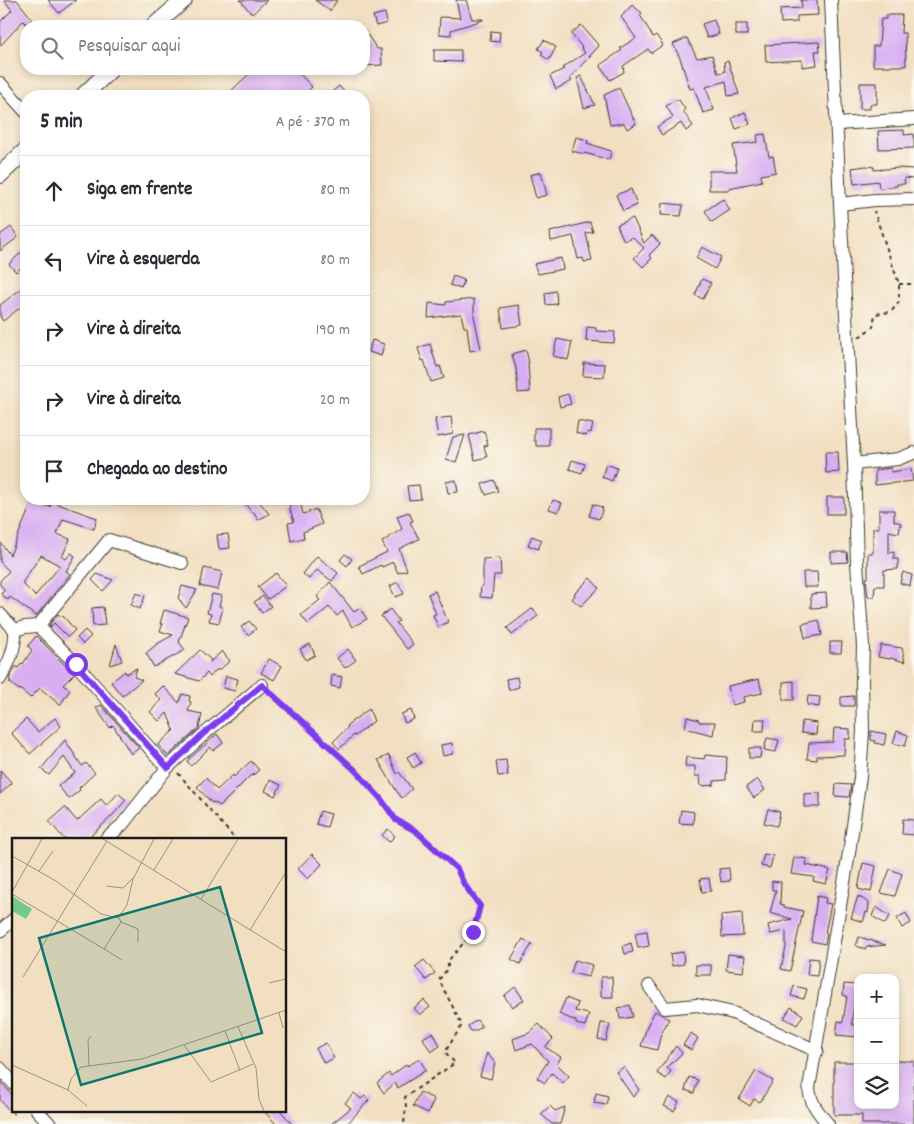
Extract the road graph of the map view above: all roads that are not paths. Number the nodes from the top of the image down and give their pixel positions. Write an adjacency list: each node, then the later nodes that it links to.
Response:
1 (184, 0): 3 (main road)
2 (831, 0): 9 (street)
3 (161, 20)
4 (105, 75): 6 (main road)
5 (0, 83): 7 (street)
6 (89, 90)
7 (20, 105)
8 (914, 119): 9 (street)
9 (837, 124): 13 (street)
10 (20, 156): 11 (main road)
11 (0, 175)
12 (914, 200): 13 (street)
13 (840, 204): 15 (street)
14 (914, 453): 15 (street)
15 (854, 464): 27 (street)
16 (182, 563): 18 (street)
17 (0, 614): 19 (street)
18 (38, 626): 19 (street); 22 (street)
19 (16, 630): 20 (street)
20 (0, 679)
21 (262, 685): 22 (street)
22 (168, 768): 23 (street)
23 (107, 838)
24 (12, 921): 25 (street)
25 (0, 932)
26 (649, 986): 27 (street)
27 (817, 1051): 32 (street)
28 (0, 1068): 29 (street)
29 (12, 1082)
30 (39, 1112): 31 (street)
31 (50, 1124)
32 (828, 1124)

